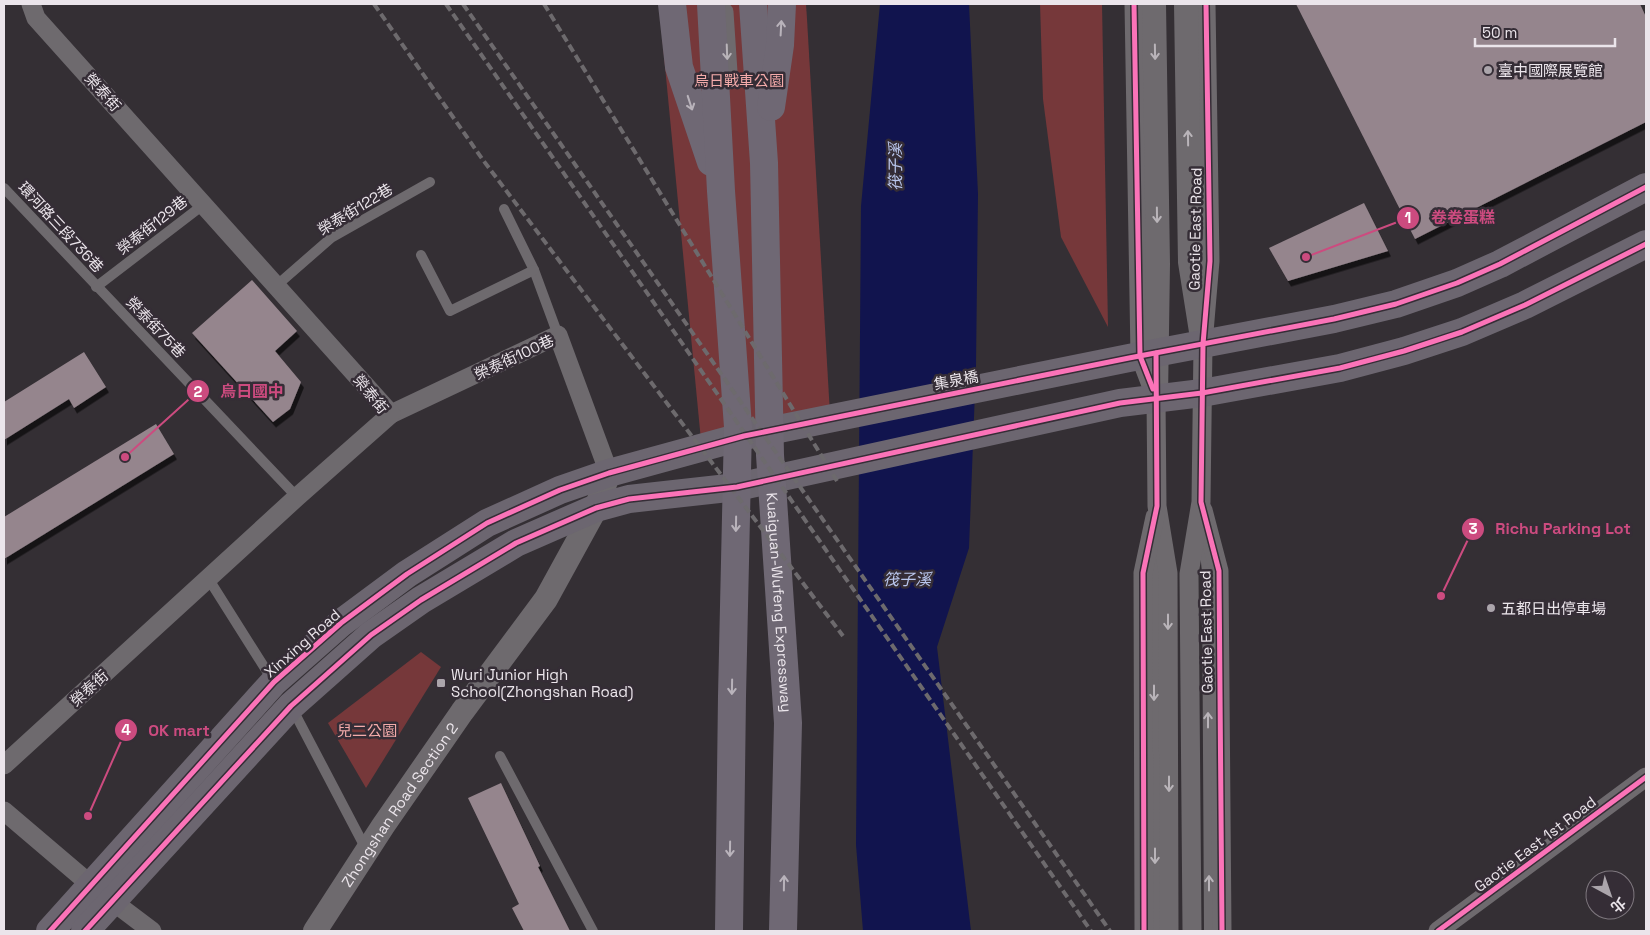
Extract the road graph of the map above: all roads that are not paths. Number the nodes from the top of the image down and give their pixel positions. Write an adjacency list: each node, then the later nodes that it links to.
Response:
1 (30, 4): 17 (street, 榮泰街)
2 (672, 4): 16 (highway, one-way to 16)
3 (711, 4): 16 (highway)
4 (724, 4): 30 (street, one-way to 30)
5 (741, 4): 30 (street)
6 (752, 4): 12 (highway, Kuaiguan-Wufeng Expressway)
7 (782, 4): 12 (highway, one-way to 7)
8 (1134, 4): 26 (street)
9 (1154, 4): 26 (street, one-way to 26)
10 (1186, 4): 25 (street, Gaotie East Road, one-way to 10)
11 (1206, 4): 25 (street, Gaotie East Road)
12 (764, 163): 51 (highway, Kuaiguan-Wufeng Expressway, one-way to 12)
13 (430, 182): 22 (lane, 榮泰街122巷)
14 (1646, 187): 25 (main road, 集泉橋)
15 (4, 188): 23 (lane, 環河路三段736巷)
16 (721, 191): 50 (highway, one-way to 50)
17 (203, 204): 22 (street, 榮泰街); 23 (lane, 榮泰街129巷)
18 (504, 209): 21 (lane)
19 (1646, 244): 27 (main road)
20 (421, 255): 21 (lane)
21 (534, 270): 24 (lane)
22 (276, 286): 29 (street, 榮泰街)
23 (96, 287): 32 (lane, 榮泰街75巷)
24 (558, 335): 29 (street, 榮泰街100巷); 31 (street, 榮泰街100巷)
25 (1203, 344): 26 (main road, 集泉橋); 27 (street, Gaotie East Road)
26 (1140, 356): 28 (street); 30 (main road, 集泉橋)
27 (1202, 392): 28 (main road); 33 (street, Gaotie East Road)
28 (1156, 398): 34 (street); 35 (main road, Xinxing Road)
29 (391, 414): 32 (street, 榮泰街)
30 (754, 434): 31 (main road, Xinxing Road)
31 (609, 473): 35 (street, Zhongshan Road Section 2); 37 (main road, Xinxing Road)
32 (297, 497): 36 (street, 榮泰街)
33 (1201, 502): 55 (street, Gaotie East Road); 56 (lane, one-way to 33); 57 (street, Gaotie East Road)
34 (1157, 506): 52 (street); 53 (lane, one-way to 53); 54 (street, one-way to 54)
35 (596, 508): 38 (main road, Xinxing Road); 43 (street, Zhongshan Road Section 2)
36 (208, 578): 37 (lane); 40 (street, 榮泰街)
37 (274, 682): 44 (main road, Xinxing Road)
38 (291, 706): 43 (lane); 44 (main road, Xinxing Road)
39 (500, 756): 49 (lane)
40 (4, 765)
41 (1646, 777): 58 (street, Gaotie East 1st Road)
42 (4, 811): 44 (street)
43 (367, 852): 48 (street, Zhongshan Road Section 2)
44 (102, 893): 45 (main road, Xinxing Road); 46 (main road, Xinxing Road); 47 (street)
45 (50, 931)
46 (85, 931)
47 (152, 931)
48 (315, 931)
49 (593, 931)
50 (729, 931)
51 (783, 931)
52 (1144, 931)
53 (1155, 931)
54 (1169, 931)
55 (1192, 931)
56 (1209, 931)
57 (1222, 931)
58 (1438, 931)

